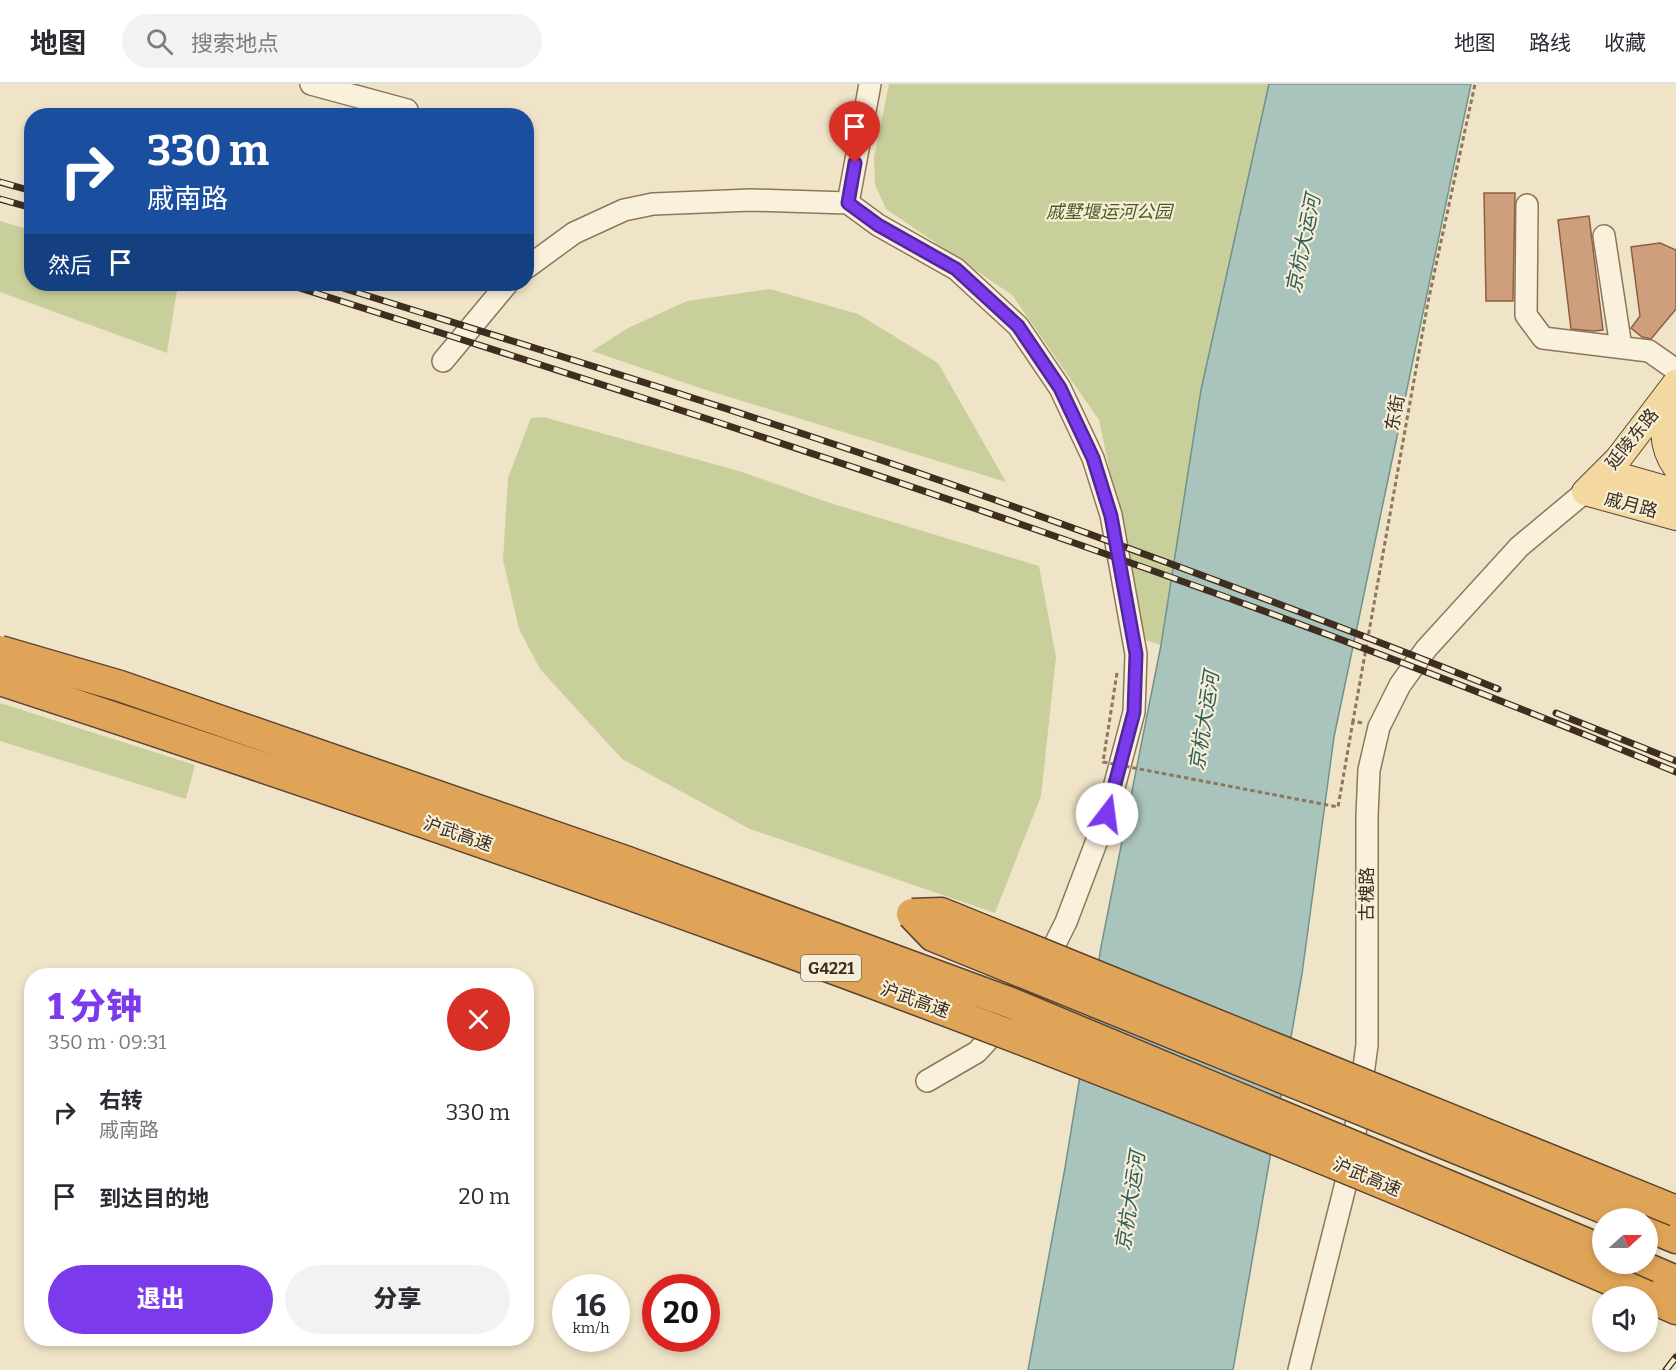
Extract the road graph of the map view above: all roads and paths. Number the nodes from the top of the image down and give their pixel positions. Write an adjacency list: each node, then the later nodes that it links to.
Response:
1 (311, 84): 4 (street)
2 (870, 84): 5 (street)
3 (1474, 84): 21 (path, 东街)
4 (399, 108)
5 (848, 203): 8 (street); 23 (street)
6 (1527, 205): 10 (street)
7 (1604, 236): 10 (street)
8 (534, 262)
9 (501, 291): 11 (street)
10 (1622, 348): 12 (street)
11 (443, 361)
12 (1674, 383): 13 (main road); 14 (main road, 延陵东路)
13 (1676, 467)
14 (1605, 472): 15 (main road, 延陵东路); 16 (main road, 戚月路)
15 (1585, 492): 17 (main road, 戚月路); 22 (street, 古槐路)
16 (1676, 492)
17 (1676, 517)
18 (0, 651): 28 (highway, 沪武高速 / G4221, bridge)
19 (1117, 674): 21 (path, 东街, bridge)
20 (0, 680): 31 (highway, 沪武高速 / G4221, bridge)
21 (1353, 721): 22 (path)
22 (1379, 727): 34 (street, 古槐路)
23 (927, 1082)
24 (1603, 1208): 25 (highway, bridge)
25 (1676, 1211)
26 (1658, 1231): 27 (highway)
27 (1676, 1238)
28 (1592, 1246)
29 (1658, 1273): 30 (highway)
30 (1676, 1281)
31 (1623, 1286)
32 (1658, 1301): 33 (highway, 沪武高速 / G4221)
33 (1676, 1309)
34 (1299, 1370)

